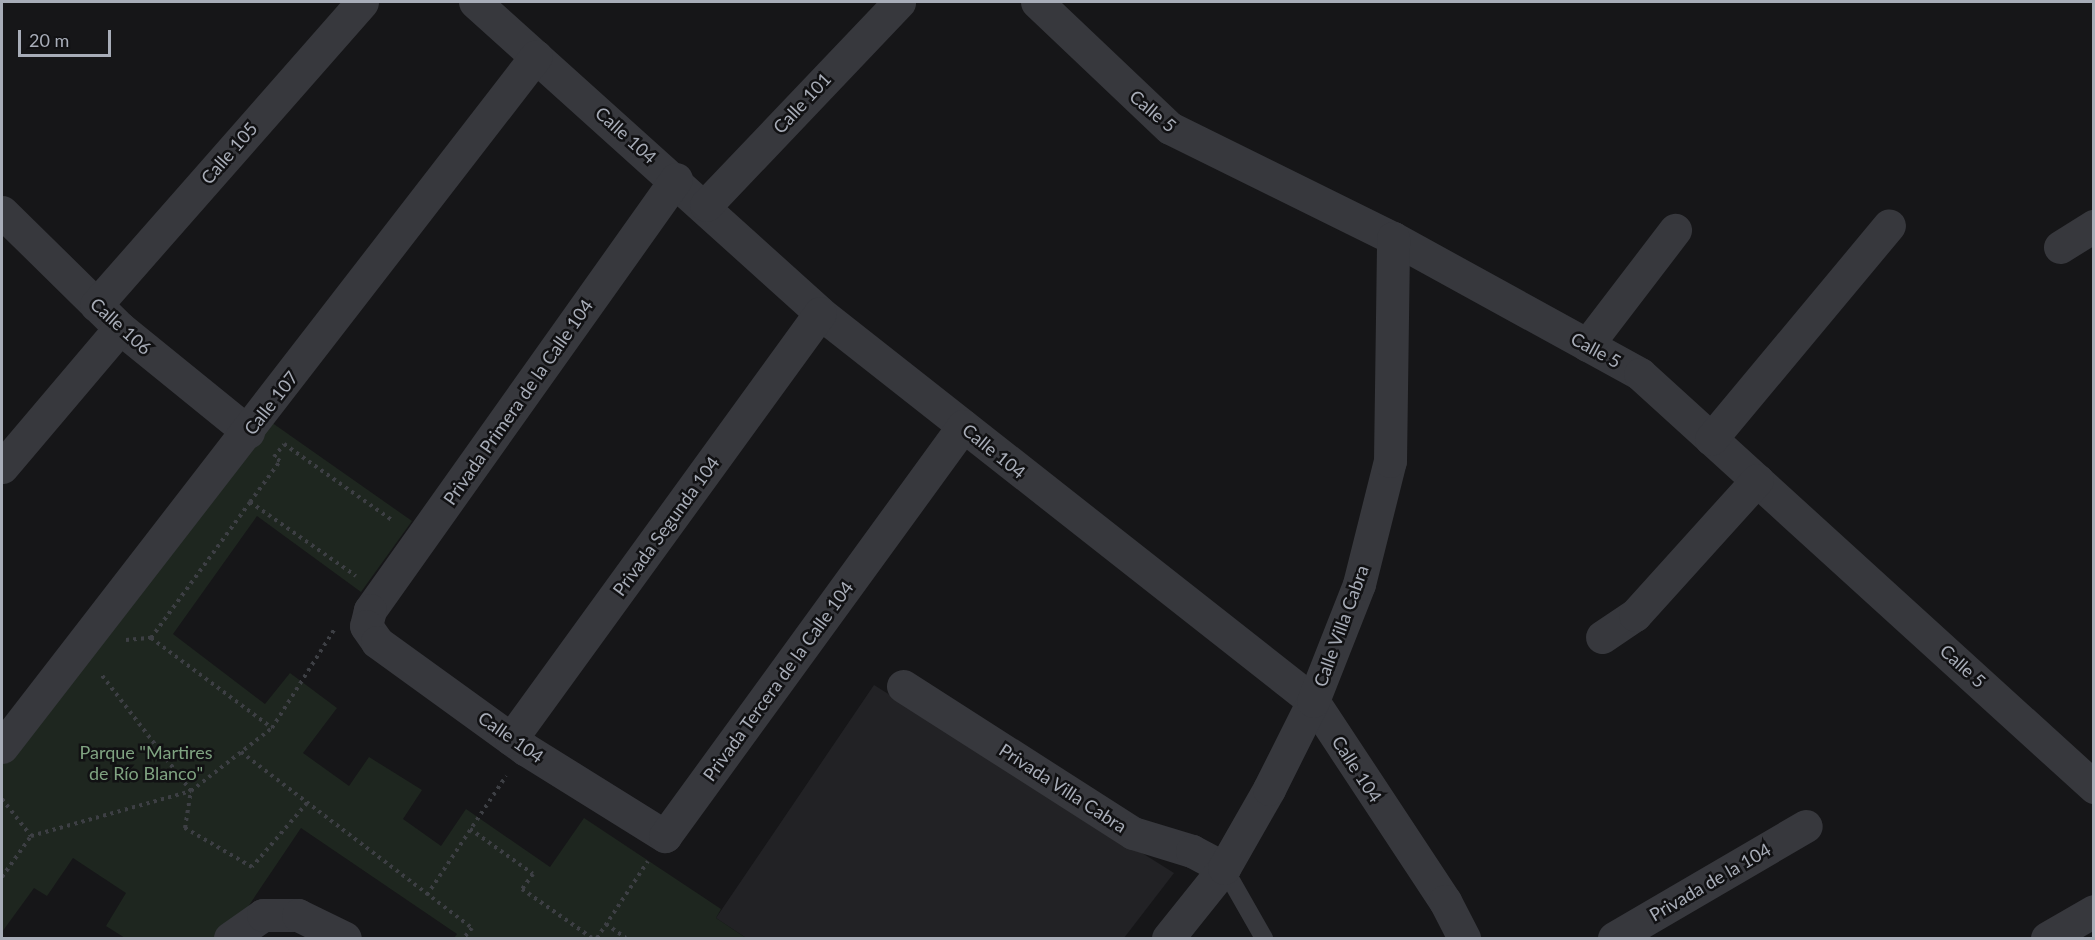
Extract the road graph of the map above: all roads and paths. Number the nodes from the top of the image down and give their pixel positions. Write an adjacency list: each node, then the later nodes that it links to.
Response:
1 (362, 2): 14 (street, Calle 105)
2 (475, 2): 5 (street, Calle 104)
3 (899, 2): 7 (street, Calle 101)
4 (1037, 2): 12 (street, Calle 5)
5 (537, 56): 6 (street, Calle 104); 19 (street, Calle 107)
6 (676, 179): 7 (street, Calle 104); 26 (street, Privada Primera de la Calle 104)
7 (706, 206): 15 (street, Calle 104)
8 (2, 212): 14 (street, Calle 106)
9 (1889, 225): 20 (street)
10 (2094, 226): 13 (street)
11 (1675, 230): 17 (street)
12 (1393, 238): 17 (street, Calle 5); 32 (street, Calle Villa Cabra)
13 (2060, 247)
14 (96, 305): 16 (street, Calle 106)
15 (820, 313): 18 (street, Calle 104); 34 (street, Privada Segunda 104)
16 (120, 328): 19 (street, Calle 106); 21 (street)
17 (1587, 345): 20 (street, Calle 5)
18 (963, 426): 32 (street, Calle 104); 44 (street, Privada Tercera de la Calle 104)
19 (248, 432): 35 (street, Calle 107)
20 (1712, 439): 22 (street, Calle 5)
21 (2, 467)
22 (1757, 480): 27 (street); 37 (street, Calle 5)
23 (250, 502): 24 (path); 25 (path); 28 (path)
24 (392, 534)
25 (368, 570)
26 (368, 618): 33 (path); 34 (street, Calle 104)
27 (1602, 637)
28 (151, 638): 29 (path); 33 (path)
29 (116, 640)
30 (95, 665): 38 (path)
31 (903, 686): 45 (street, Privada Villa Cabra)
32 (1313, 701): 45 (street, Calle Villa Cabra); 58 (street, Calle 104)
33 (272, 728): 36 (path)
34 (518, 744): 42 (path); 44 (street, Calle 104)
35 (2, 747)
36 (241, 752): 38 (path); 40 (path)
37 (2094, 788)
38 (191, 791): 40 (path); 43 (path)
39 (2, 799): 43 (path)
40 (307, 802): 47 (path)
41 (1806, 826): 59 (street, Privada de la 104)
42 (470, 829): 47 (path); 53 (path)
43 (31, 836): 46 (path)
44 (665, 836): 49 (path)
45 (1224, 868): 56 (street, Calle Villa Cabra); 57 (lane)
46 (2, 877)
47 (427, 895): 52 (path)
48 (2094, 911): 60 (street)
49 (606, 924): 54 (path); 55 (path)
50 (230, 939): 51 (street)
51 (345, 939)
52 (464, 939)
53 (592, 939)
54 (597, 939)
55 (626, 939)
56 (1167, 939)
57 (1264, 939)
58 (1464, 939)
59 (1614, 939)
60 (2047, 939)

